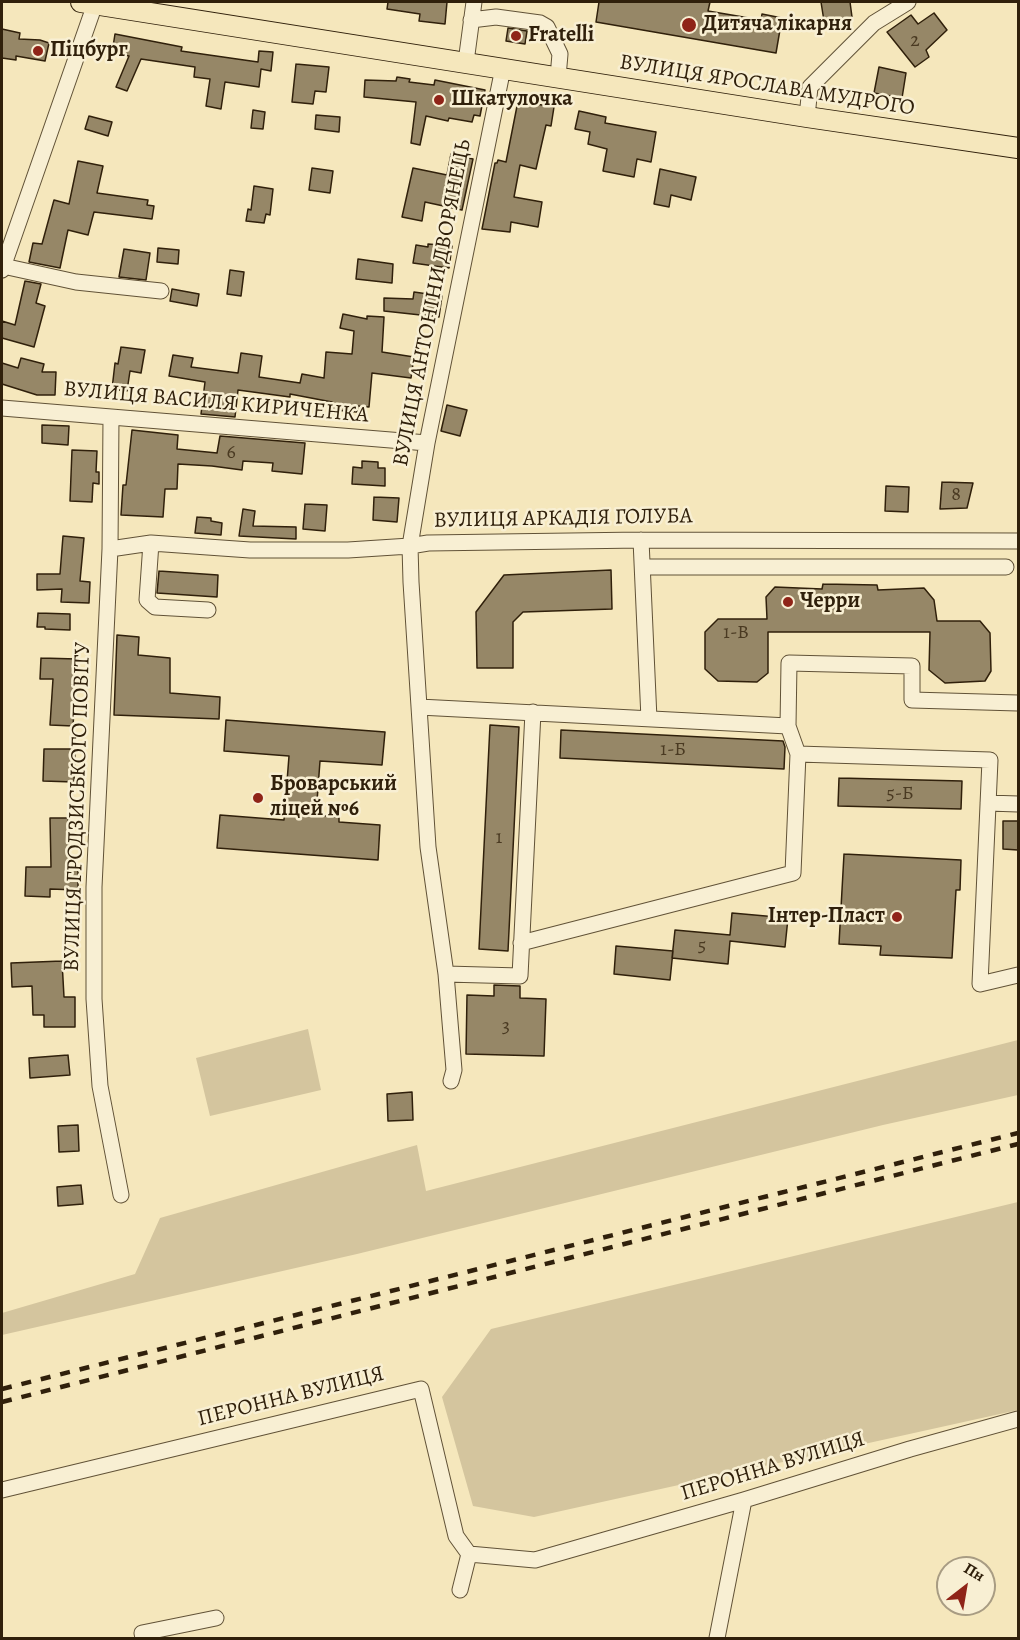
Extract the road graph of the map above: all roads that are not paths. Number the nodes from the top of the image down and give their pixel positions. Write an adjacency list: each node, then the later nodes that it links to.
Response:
1 (474, 2): 4 (street)
2 (908, 2): 8 (street)
3 (88, 3): 5 (main road, ВУЛИЦЯ ЯРОСЛАВА МУДРОГО); 10 (street)
4 (471, 20): 5 (street); 7 (street)
5 (466, 62): 6 (main road, ВУЛИЦЯ ЯРОСЛАВА МУДРОГО)
6 (503, 68): 7 (main road, ВУЛИЦЯ ЯРОСЛАВА МУДРОГО); 14 (street, ВУЛИЦЯ АНТОНІНИ ДВОРЯНЕЦЬ)
7 (558, 77): 8 (main road, ВУЛИЦЯ ЯРОСЛАВА МУДРОГО)
8 (807, 117): 9 (main road, ВУЛИЦЯ ЯРОСЛАВА МУДРОГО)
9 (1018, 148)
10 (2, 268): 11 (street)
11 (161, 291)
12 (2, 408): 13 (street, ВУЛИЦЯ ВАСИЛЯ КИРИЧЕНКА)
13 (111, 417): 14 (street, ВУЛИЦЯ ВАСИЛЯ КИРИЧЕНКА); 20 (street, ВУЛИЦЯ ГРОДЗИСЬКОГО ПОВІТУ)
14 (427, 443): 19 (street, ВУЛИЦЯ АНТОНІНИ ДВОРЯНЕЦЬ)
15 (641, 540): 16 (street, ВУЛИЦЯ АРКАДІЯ ГОЛУБА); 19 (street, ВУЛИЦЯ АРКАДІЯ ГОЛУБА); 21 (street)
16 (853, 540): 17 (street, ВУЛИЦЯ АРКАДІЯ ГОЛУБА); 22 (street)
17 (1018, 541)
18 (151, 543): 19 (street, ВУЛИЦЯ АРКАДІЯ ГОЛУБА); 20 (street, ВУЛИЦЯ АРКАДІЯ ГОЛУБА); 24 (street)
19 (410, 546): 26 (street, ВУЛИЦЯ АНТОНІНИ ДВОРЯНЕЦЬ)
20 (110, 549): 37 (street, ВУЛИЦЯ ГРОДЗИСЬКОГО ПОВІТУ)
21 (643, 567): 22 (street); 28 (street)
22 (854, 567): 23 (street)
23 (1006, 567)
24 (208, 610)
25 (1018, 703): 29 (street)
26 (419, 706): 27 (street); 34 (street, ВУЛИЦЯ АНТОНІНИ ДВОРЯНЕЦЬ)
27 (533, 712): 28 (street); 33 (street)
28 (649, 719): 29 (street)
29 (788, 726): 30 (street)
30 (798, 754): 31 (street); 33 (street)
31 (988, 803): 32 (street); 35 (street)
32 (1018, 804)
33 (521, 943): 34 (street)
34 (446, 974): 36 (street, ВУЛИЦЯ АНТОНІНИ ДВОРЯНЕЦЬ)
35 (1018, 975)
36 (452, 1082)
37 (121, 1195)
38 (1018, 1419): 40 (street, ПЕРОННА ВУЛИЦЯ)
39 (2, 1490): 41 (street, ПЕРОННА ВУЛИЦЯ)
40 (744, 1500): 41 (street, ПЕРОННА ВУЛИЦЯ); 45 (street)
41 (469, 1554): 42 (street)
42 (460, 1590)
43 (216, 1618): 44 (street)
44 (143, 1638)
45 (717, 1638)

